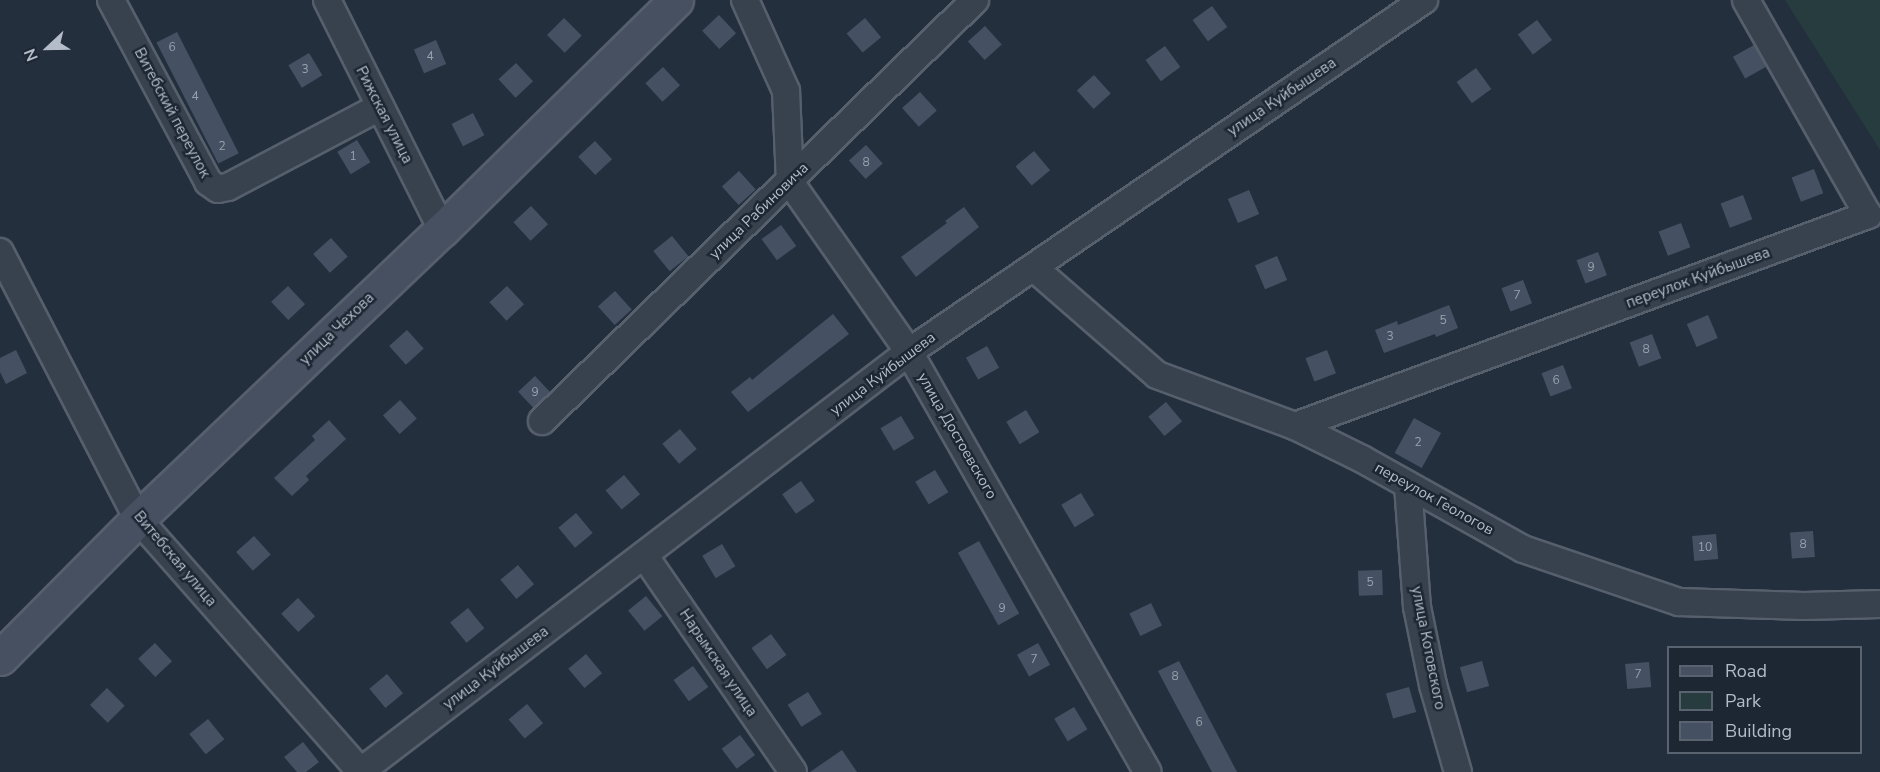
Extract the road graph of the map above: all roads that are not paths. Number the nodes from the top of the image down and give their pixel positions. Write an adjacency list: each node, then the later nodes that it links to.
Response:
1 (111, 0): 8 (street, Витебский переулок)
2 (327, 0): 8 (street, Рижская улица)
3 (675, 0): 10 (street, улица Чехова)
4 (746, 0): 9 (street)
5 (975, 0): 9 (street, улица Рабиновича)
6 (1424, 0): 12 (street, улица Куйбышева)
7 (1746, 0): 15 (street, переулок Куйбышева)
8 (380, 107): 10 (street, Рижская улица)
9 (790, 182): 13 (street, улица Достоевского); 14 (street, улица Рабиновича)
10 (442, 230): 17 (street, улица Чехова)
11 (0, 252): 17 (street, Витебская улица)
12 (1034, 268): 13 (street, улица Куйбышева); 15 (street, переулок Геологов)
13 (909, 352): 18 (street, улица Куйбышева); 23 (street, улица Достоевского)
14 (542, 421)
15 (1295, 426): 16 (street, переулок Геологов)
16 (1408, 485): 19 (street, переулок Геологов); 24 (street, улица Котовского)
17 (138, 519): 20 (street, улица Чехова); 21 (street, Витебская улица)
18 (644, 555): 21 (street, улица Куйбышева); 22 (street, Нарымская улица)
19 (1880, 604)
20 (0, 658)
21 (361, 772)
22 (793, 772)
23 (1148, 772)
24 (1458, 772)

